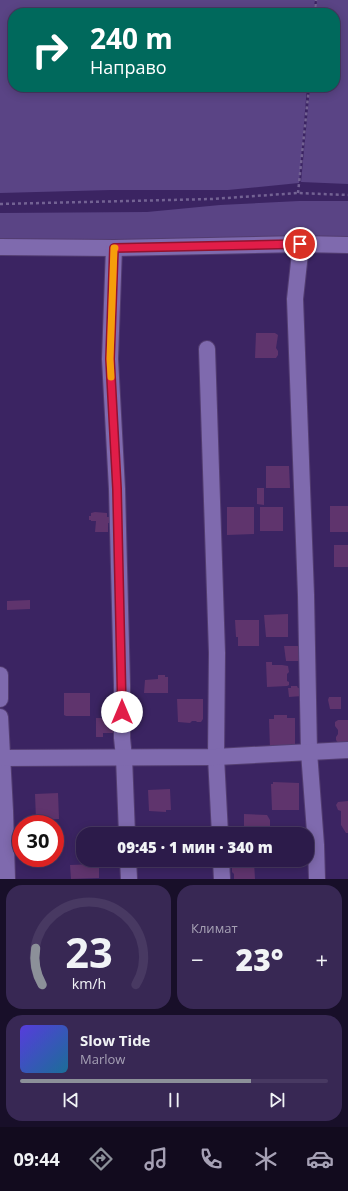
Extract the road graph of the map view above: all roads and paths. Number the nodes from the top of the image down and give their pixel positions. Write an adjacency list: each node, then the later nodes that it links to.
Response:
1 (308, 92): 2 (path)
2 (298, 193): 3 (path); 4 (path)
3 (348, 195)
4 (0, 204)
5 (300, 244): 6 (street); 8 (street); 14 (street)
6 (348, 245)
7 (0, 248): 8 (street)
8 (114, 248): 15 (street)
9 (207, 349): 16 (street)
10 (0, 675): 11 (street)
11 (0, 699)
12 (0, 717): 17 (street)
13 (348, 750): 14 (street)
14 (309, 752): 16 (street); 25 (street)
15 (124, 757): 16 (street); 17 (street); 18 (street)
16 (216, 757): 19 (street)
17 (1, 758): 22 (street)
18 (127, 827)
19 (220, 827)
20 (128, 867): 23 (street)
21 (221, 867): 24 (street)
22 (7, 879)
23 (129, 879)
24 (222, 879)
25 (317, 879)

